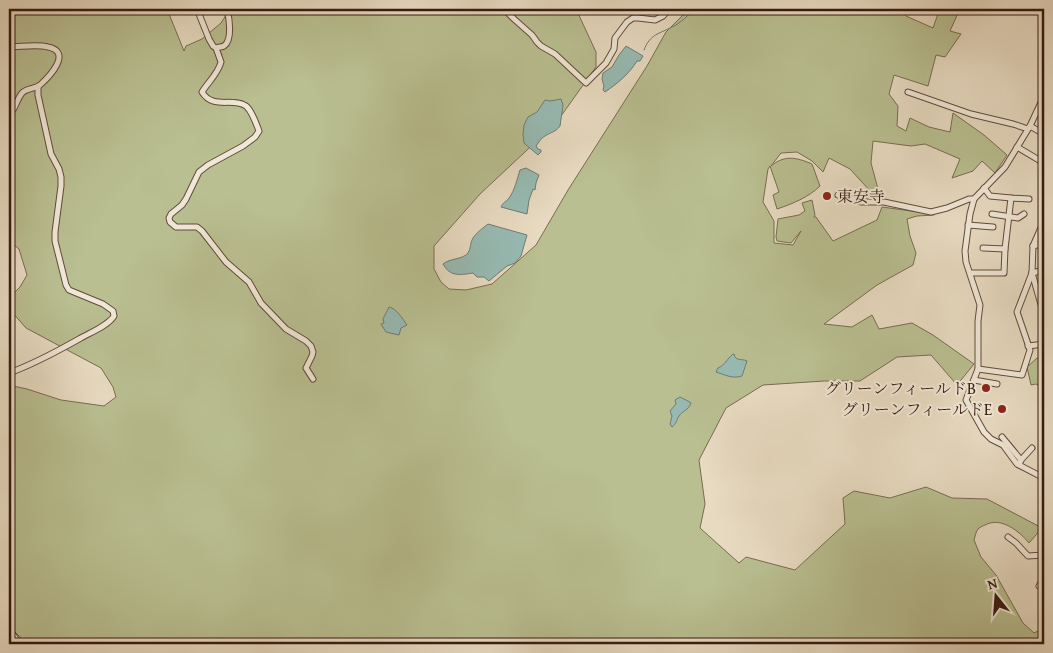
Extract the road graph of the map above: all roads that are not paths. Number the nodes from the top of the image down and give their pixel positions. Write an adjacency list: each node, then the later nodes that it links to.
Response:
1 (197, 9): 6 (street)
2 (227, 9): 6 (street)
3 (504, 9): 4 (street)
4 (669, 9)
5 (9, 47): 7 (street)
6 (216, 48): 38 (street)
7 (38, 86): 10 (street); 37 (street)
8 (908, 92): 11 (street)
9 (1044, 96): 11 (street)
10 (9, 110)
11 (1029, 128): 12 (street); 13 (street)
12 (1044, 134)
13 (1017, 147): 14 (street); 15 (street)
14 (1044, 163)
15 (984, 188): 17 (street); 18 (street)
16 (838, 195): 18 (street)
17 (1011, 198): 19 (street); 22 (street)
18 (974, 199): 24 (street)
19 (1030, 199)
20 (992, 214): 22 (street)
21 (1024, 214): 22 (street)
22 (1008, 216): 29 (street)
23 (1044, 220): 27 (street)
24 (968, 225): 25 (street); 32 (street)
25 (993, 227)
26 (1044, 243): 27 (street)
27 (1033, 246): 31 (street)
28 (983, 248): 29 (street)
29 (1004, 249): 32 (street)
30 (1044, 270): 31 (street)
31 (1032, 273): 33 (street); 35 (street)
32 (970, 274): 36 (street)
33 (1044, 315)
34 (1044, 344): 35 (street)
35 (1028, 346): 36 (street)
36 (978, 369): 39 (street)
37 (9, 373)
38 (313, 379)
39 (974, 380): 40 (street); 43 (street)
40 (997, 384)
41 (1002, 437): 43 (street)
42 (1032, 448): 43 (street)
43 (1020, 463): 44 (street)
44 (1044, 478)
45 (1008, 537): 46 (street)
46 (1044, 555)
47 (1044, 580): 48 (street)
48 (1039, 586)
49 (9, 629): 50 (street)
50 (22, 644)

